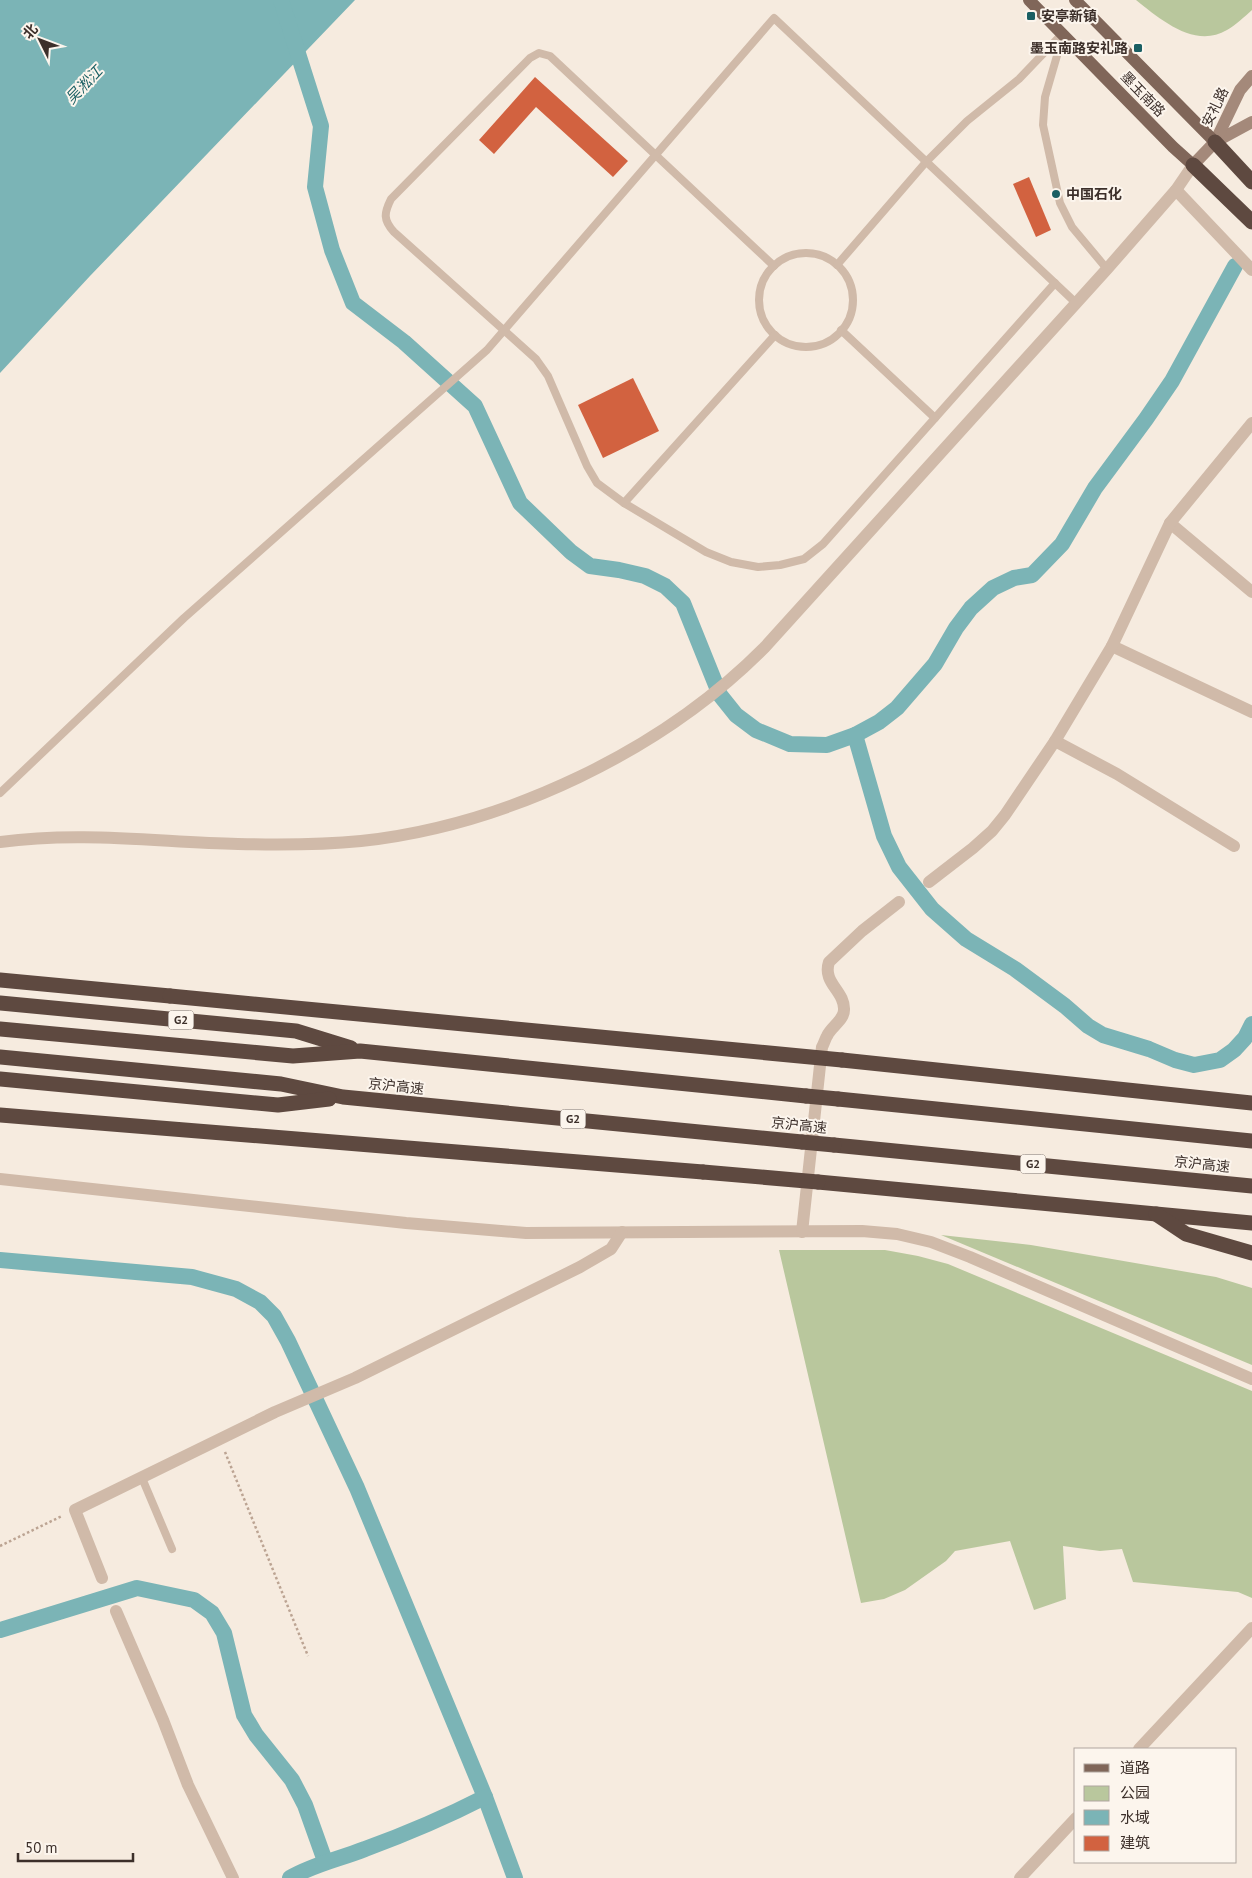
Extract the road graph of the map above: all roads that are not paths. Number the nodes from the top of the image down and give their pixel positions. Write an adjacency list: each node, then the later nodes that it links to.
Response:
1 (1029, 0): 3 (main road, 墨玉南路)
2 (1075, 0): 6 (main road, 墨玉南路)
3 (1063, 33): 8 (lane); 9 (main road, 墨玉南路); 15 (lane)
4 (1252, 76): 6 (street, 安礼路)
5 (1252, 122): 6 (street, 安礼路)
6 (1215, 142): 9 (street); 10 (highway)
7 (655, 155): 8 (lane); 14 (lane); 19 (lane); 19 (lane)
8 (926, 162): 13 (lane); 17 (lane)
9 (1193, 165): 11 (street); 12 (highway)
10 (1252, 182)
11 (1176, 190): 15 (street); 16 (street)
12 (1252, 222)
13 (837, 265): 14 (lane); 20 (lane)
14 (774, 266): 21 (lane)
15 (1107, 269): 18 (street)
16 (1252, 270)
17 (1055, 283): 18 (lane); 22 (lane)
18 (1076, 303): 31 (street)
19 (505, 329): 24 (lane); 30 (lane)
20 (841, 330): 21 (lane); 22 (lane)
21 (775, 336): 24 (lane)
22 (935, 418): 24 (lane)
23 (1252, 423): 25 (street)
24 (624, 503)
25 (1170, 523): 26 (street); 27 (street)
26 (1252, 592)
27 (1112, 646): 28 (street); 29 (street)
28 (1252, 712)
29 (1055, 741): 32 (street); 33 (street)
30 (0, 793)
31 (0, 842)
32 (1234, 846)
33 (929, 882)
34 (899, 902): 50 (street)
35 (0, 980): 42 (highway, bridge)
36 (0, 1003): 38 (highway, 京沪高速 / G2)
37 (0, 1029): 38 (highway, 京沪高速 / G2)
38 (360, 1050): 44 (highway, 京沪高速 / G2, bridge)
39 (0, 1057): 41 (highway, 京沪高速 / G2)
40 (0, 1079): 41 (highway, 京沪高速 / G2)
41 (343, 1097): 46 (highway, 京沪高速 / G2, bridge)
42 (1252, 1102)
43 (0, 1115): 47 (highway, bridge)
44 (1252, 1141)
45 (0, 1179): 49 (street)
46 (1252, 1186)
47 (1155, 1213): 48 (highway); 51 (highway)
48 (1252, 1222)
49 (622, 1232): 50 (street); 53 (street)
50 (802, 1232): 52 (street)
51 (1252, 1253)
52 (1252, 1378)
53 (142, 1478): 54 (lane); 55 (street)
54 (172, 1549)
55 (102, 1578)
56 (116, 1610): 60 (street)
57 (1252, 1628): 58 (street)
58 (1140, 1748)
59 (1074, 1820): 61 (street)
60 (231, 1873)
61 (1020, 1878)

